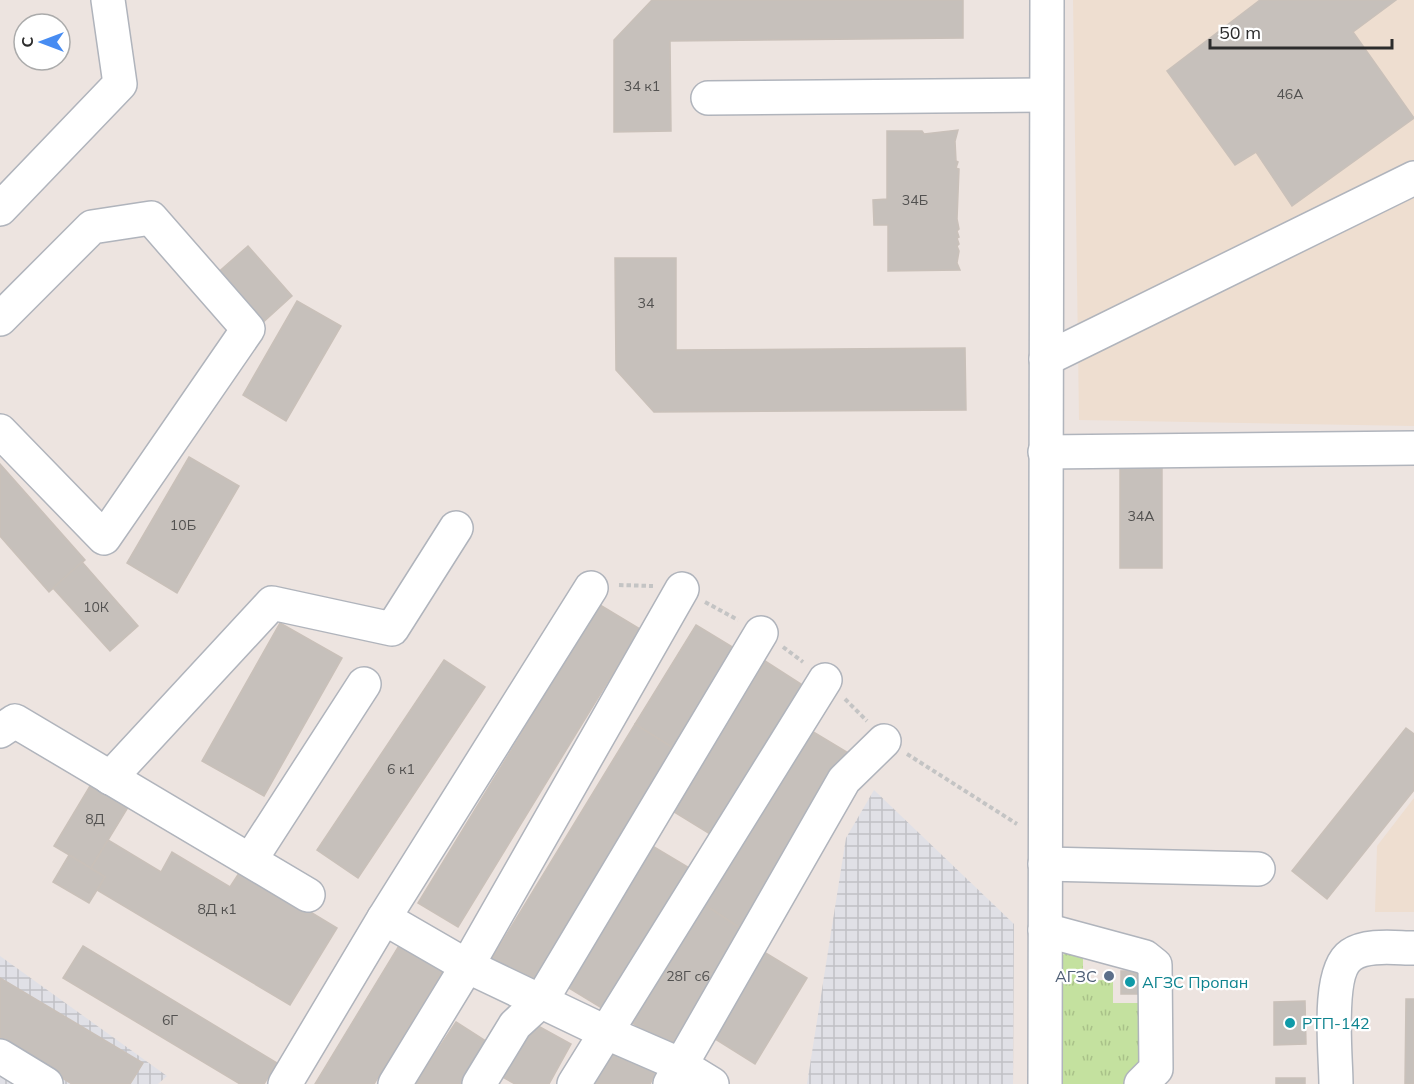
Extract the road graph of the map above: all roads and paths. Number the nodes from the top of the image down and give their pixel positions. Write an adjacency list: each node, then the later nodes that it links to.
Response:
1 (108, 0): 6 (street)
2 (1047, 0): 3 (street)
3 (1046, 95): 4 (street); 8 (street)
4 (708, 98)
5 (1414, 178): 8 (street)
6 (0, 209)
7 (0, 319): 9 (street)
8 (1046, 358): 11 (street)
9 (0, 430)
10 (1414, 448): 11 (street)
11 (1045, 452): 22 (street)
12 (456, 528): 20 (street)
13 (591, 588): 25 (street)
14 (682, 589): 28 (street)
15 (761, 633): 29 (street)
16 (825, 680): 30 (street)
17 (364, 684): 21 (street)
18 (0, 731): 20 (street)
19 (884, 741): 32 (street)
20 (110, 778): 21 (street)
21 (251, 860): 24 (street)
22 (1045, 864): 23 (street); 26 (street)
23 (1258, 868)
24 (308, 895)
25 (384, 918): 28 (street); 34 (street)
26 (1045, 930): 39 (street); 40 (street)
27 (1414, 948): 41 (street)
28 (467, 966): 29 (street); 35 (street)
29 (541, 1001): 30 (street); 36 (street)
30 (605, 1032): 32 (street); 37 (street)
31 (0, 1056): 33 (street)
32 (675, 1075): 38 (street)
33 (46, 1084)
34 (285, 1084)
35 (395, 1084)
36 (479, 1084)
37 (574, 1084)
38 (712, 1084)
39 (1045, 1084)
40 (1141, 1084)
41 (1336, 1084)

